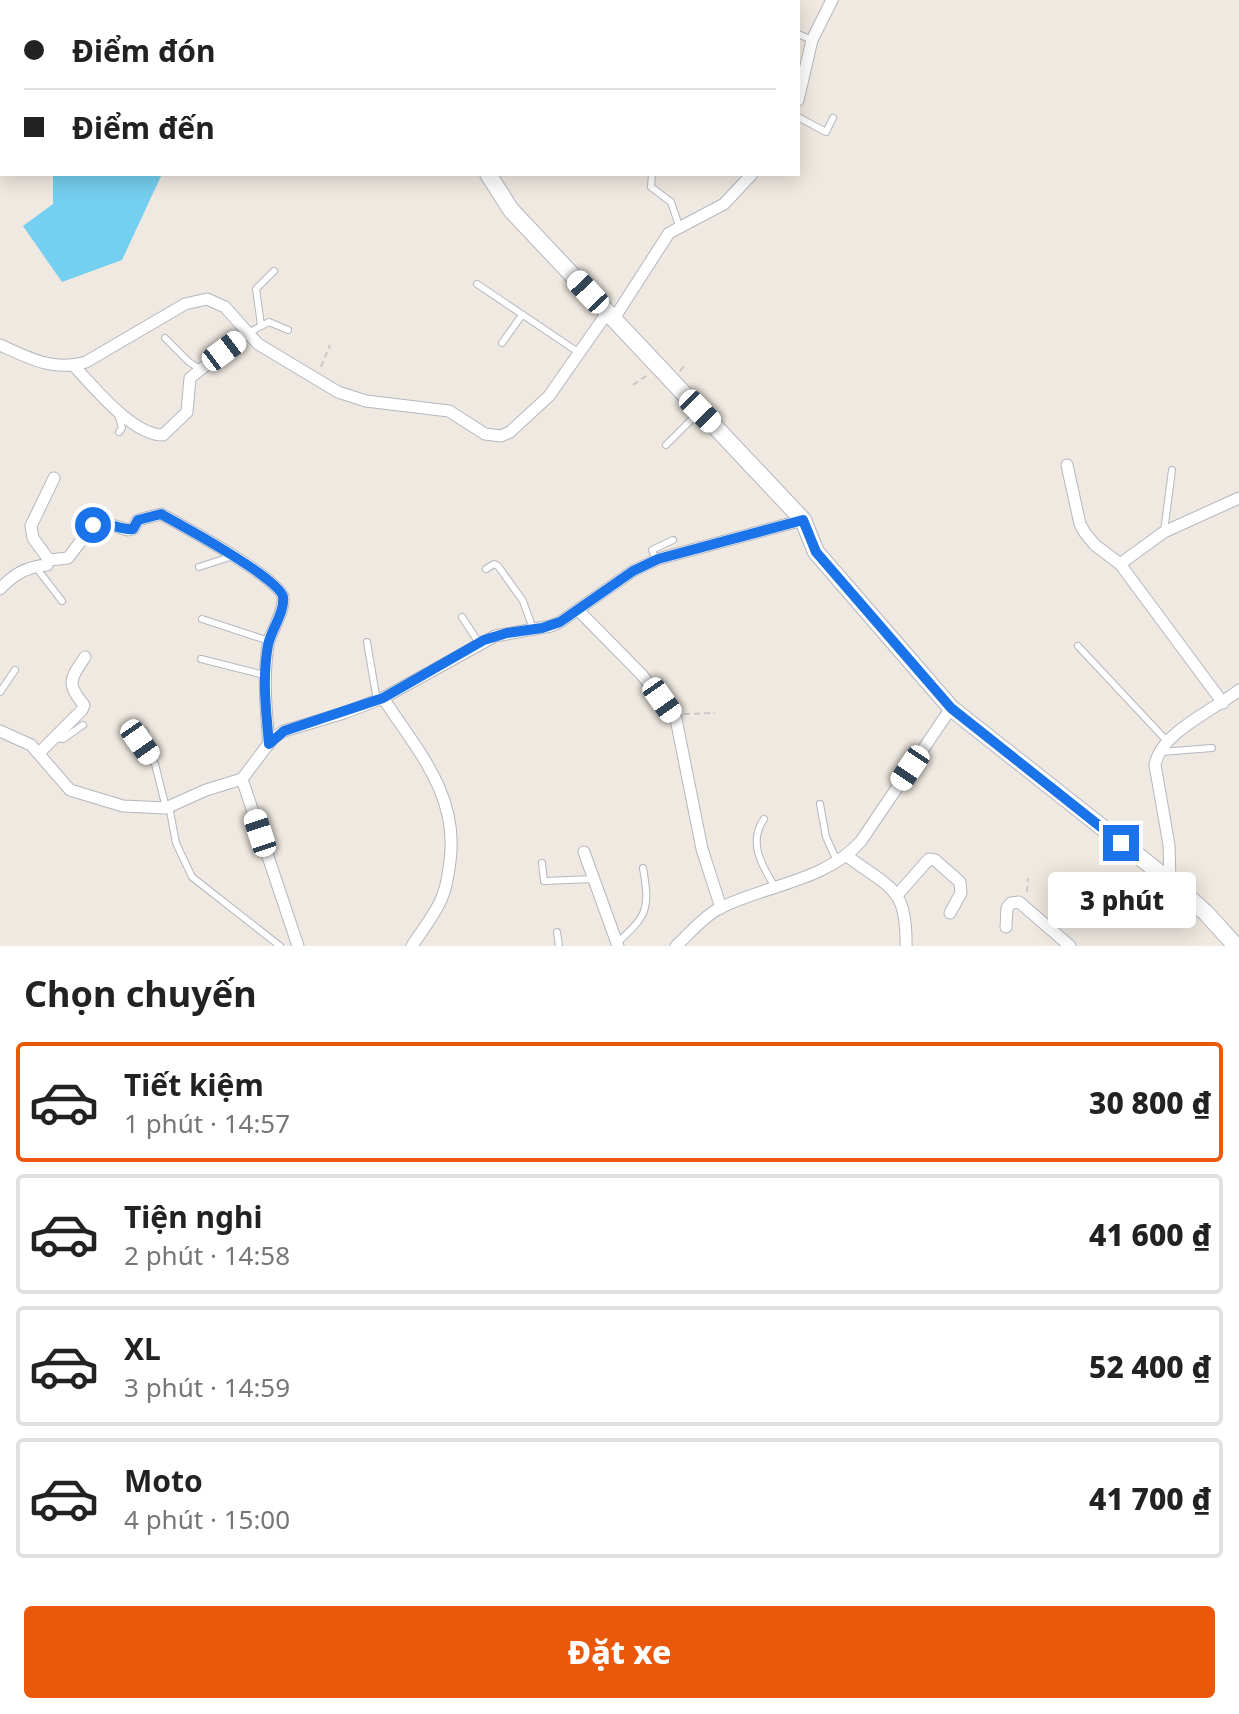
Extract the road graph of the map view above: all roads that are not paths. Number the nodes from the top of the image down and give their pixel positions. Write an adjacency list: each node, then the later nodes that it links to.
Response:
1 (832, 0): 3 (street)
2 (800, 35): 3 (lane)
3 (812, 40): 4 (street)
4 (800, 91)
5 (800, 118): 6 (lane)
6 (833, 118)
7 (489, 176): 14 (street)
8 (652, 176): 10 (lane)
9 (750, 176): 10 (street)
10 (679, 226): 14 (street)
11 (274, 271): 15 (lane)
12 (477, 284): 13 (lane)
13 (522, 315): 19 (lane); 21 (lane)
14 (610, 316): 21 (street); 25 (street)
15 (261, 325): 16 (lane); 17 (lane)
16 (288, 330)
17 (247, 333): 21 (street); 22 (street); 23 (street)
18 (165, 338): 23 (lane)
19 (502, 343)
20 (0, 345): 22 (street)
21 (578, 352)
22 (74, 366): 24 (street)
23 (200, 369): 24 (street)
24 (116, 409): 26 (lane)
25 (700, 411): 27 (lane); 32 (street)
26 (119, 432)
27 (666, 445)
28 (1067, 465): 38 (street)
29 (1172, 470): 33 (lane)
30 (54, 478): 36 (street)
31 (1239, 498): 33 (street)
32 (803, 520): 37 (street); 60 (street)
33 (1164, 532): 38 (street)
34 (673, 540): 37 (lane)
35 (233, 556): 36 (street); 40 (lane); 48 (street)
36 (49, 560): 39 (street)
37 (656, 560): 44 (street)
38 (1120, 564): 59 (street)
39 (35, 566): 42 (street); 43 (lane)
40 (199, 567)
41 (486, 569): 47 (lane)
42 (0, 589)
43 (62, 601)
44 (578, 610): 47 (street); 82 (street)
45 (462, 617): 50 (lane)
46 (202, 619): 48 (lane)
47 (533, 629): 50 (street)
48 (269, 641): 55 (street)
49 (367, 642): 58 (lane)
50 (479, 643): 58 (street)
51 (1078, 646): 65 (lane)
52 (85, 657): 64 (street)
53 (201, 659): 55 (lane)
54 (15, 670): 57 (lane)
55 (264, 675): 66 (street)
56 (1239, 690): 59 (street)
57 (0, 692)
58 (380, 700): 66 (street); 89 (street)
59 (1223, 703): 65 (street)
60 (951, 708): 75 (street); 79 (street)
61 (83, 725): 64 (lane)
62 (0, 731): 68 (street)
63 (145, 731): 72 (lane)
64 (55, 738): 68 (street)
65 (1166, 740): 69 (street)
66 (269, 744): 70 (street)
67 (1212, 748): 69 (lane)
68 (39, 753): 72 (street)
69 (1157, 753): 79 (street)
70 (242, 779): 72 (street); 88 (street)
71 (820, 804): 75 (lane)
72 (168, 807): 87 (lane)
73 (764, 819): 80 (lane)
74 (584, 852): 78 (street)
75 (842, 859): 80 (street); 81 (street)
76 (542, 863): 78 (lane)
77 (643, 868): 86 (lane)
78 (594, 879): 86 (street)
79 (1170, 881): 94 (street)
80 (776, 889): 82 (street)
81 (898, 894): 83 (street); 92 (street)
82 (721, 908): 91 (street)
83 (950, 913)
84 (1006, 927): 93 (street)
85 (557, 932): 90 (lane)
86 (618, 945)
87 (280, 946)
88 (298, 946)
89 (412, 946)
90 (559, 946)
91 (676, 946)
92 (906, 946)
93 (1070, 946)
94 (1236, 946)

